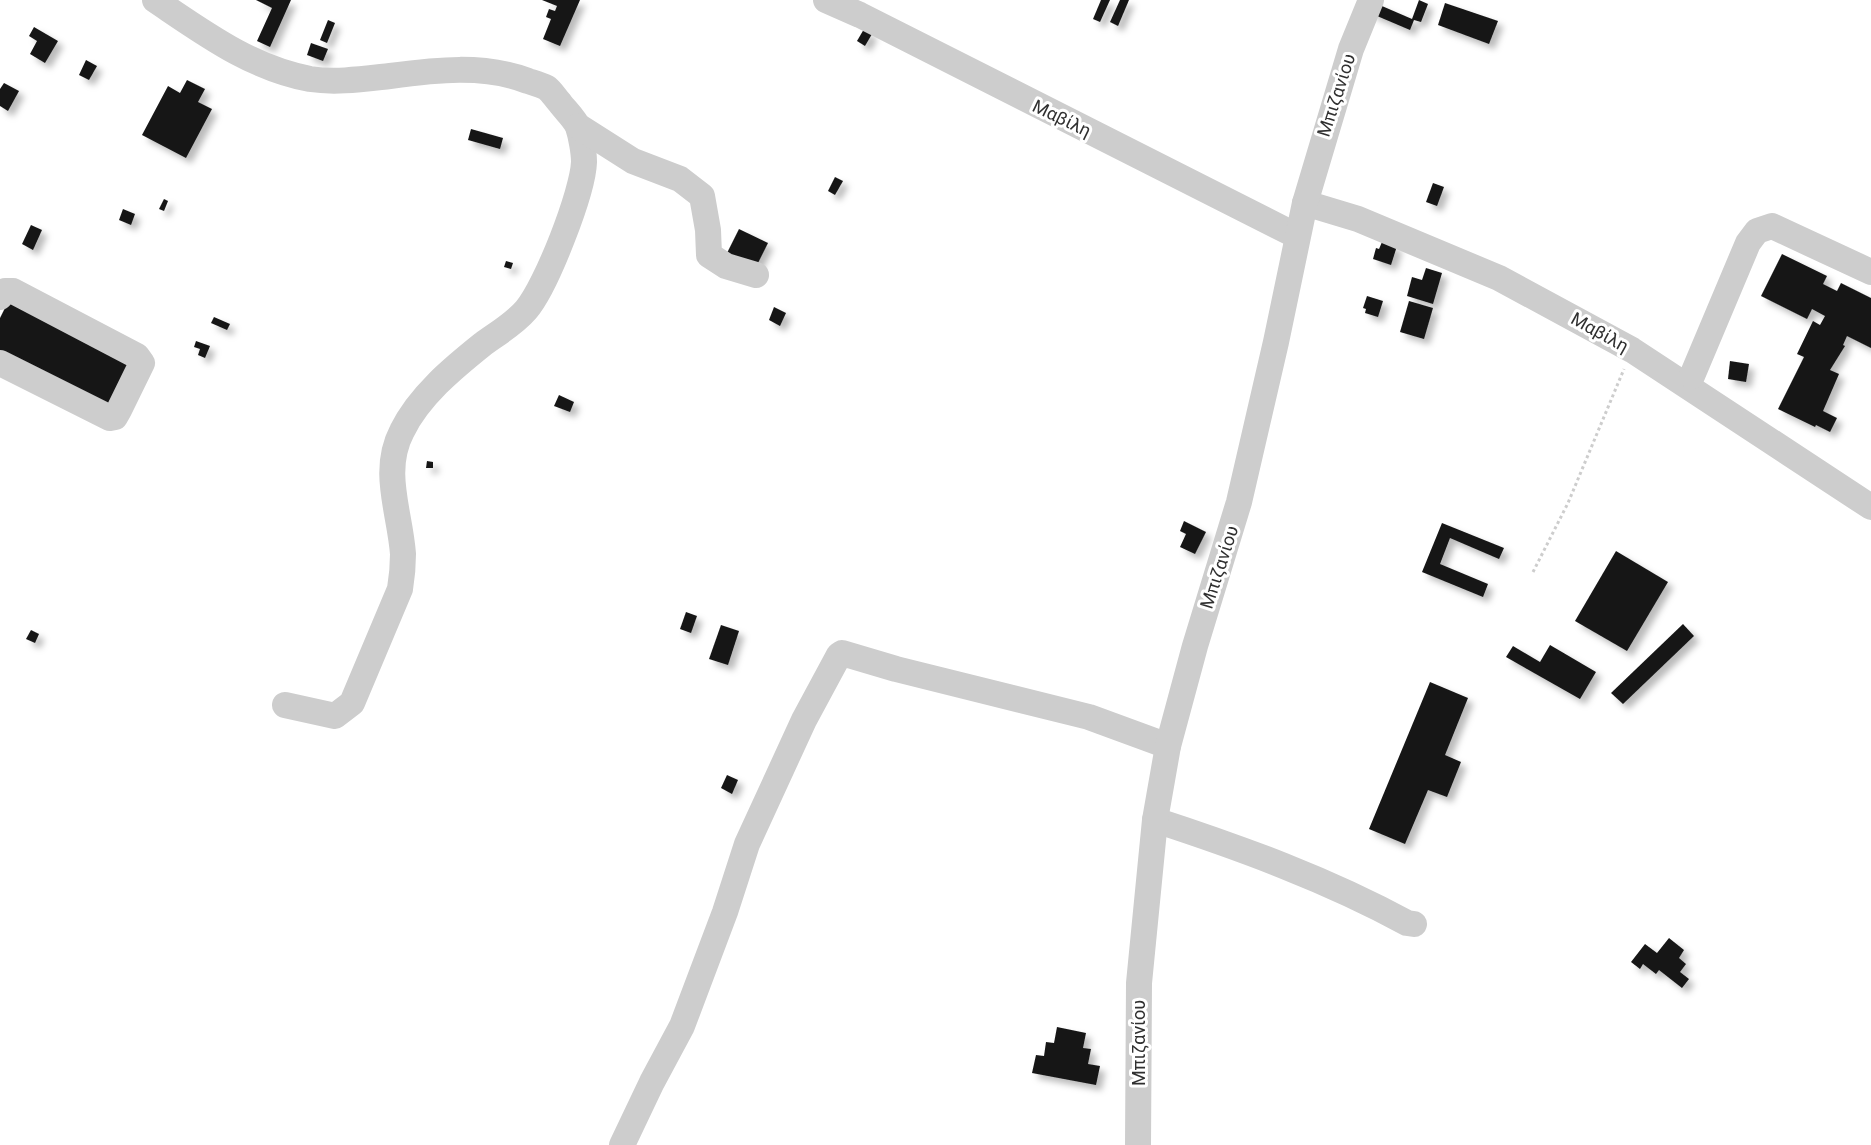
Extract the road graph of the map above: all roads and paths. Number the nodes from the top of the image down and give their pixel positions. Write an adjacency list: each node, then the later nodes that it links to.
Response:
1 (155, 0): 4 (street)
2 (826, 0): 6 (street, Μαβίλη)
3 (1371, 0): 5 (street, Μπιζανίου)
4 (578, 126): 8 (street); 17 (street)
5 (1305, 203): 6 (street, Μπιζανίου); 10 (street, Μαβίλη)
6 (1297, 236): 18 (street, Μπιζανίου)
7 (1871, 272): 13 (street)
8 (756, 275)
9 (0, 297): 11 (street)
10 (1632, 350): 12 (street, Μαβίλη); 16 (path)
11 (0, 363)
12 (1654, 364): 13 (street); 15 (street, Μαβίλη)
13 (1692, 376): 14 (street)
14 (1871, 489)
15 (1871, 507)
16 (1533, 572)
17 (285, 705)
18 (1168, 746): 19 (street, Μπιζανίου); 21 (street)
19 (1155, 820): 20 (street); 22 (street, Μπιζανίου)
20 (1414, 924)
21 (622, 1145)
22 (1138, 1145)

